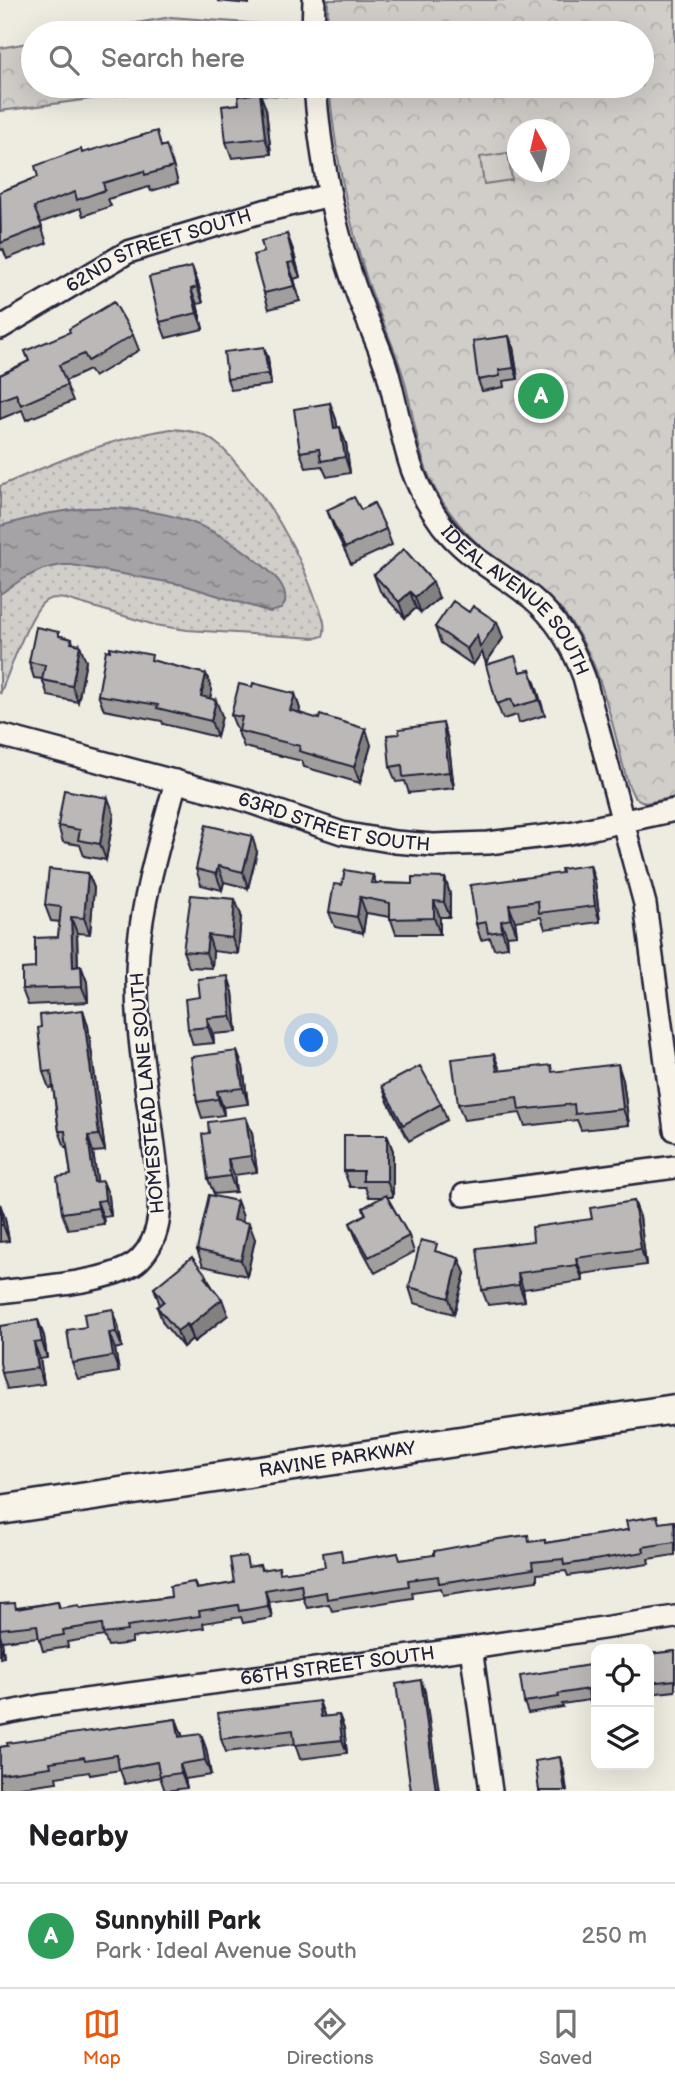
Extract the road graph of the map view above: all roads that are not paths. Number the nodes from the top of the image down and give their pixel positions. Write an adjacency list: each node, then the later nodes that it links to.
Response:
1 (314, 0): 2 (street)
2 (313, 21)
3 (316, 98): 4 (street, IDEAL AVENUE SOUTH)
4 (330, 195): 5 (street, 62ND STREET SOUTH); 9 (street, IDEAL AVENUE SOUTH)
5 (0, 328)
6 (0, 735): 7 (street, 63RD STREET SOUTH)
7 (176, 781): 9 (street, 63RD STREET SOUTH); 13 (street, HOMESTEAD LANE SOUTH)
8 (675, 810): 9 (street, 63RD STREET SOUTH)
9 (623, 821): 10 (street, IDEAL AVENUE SOUTH)
10 (675, 1130)
11 (675, 1167): 12 (street)
12 (464, 1195)
13 (0, 1292)
14 (675, 1409): 15 (street, RAVINE PARKWAY)
15 (0, 1510)
16 (675, 1617): 17 (street, 66TH STREET SOUTH)
17 (471, 1647): 18 (street, 66TH STREET SOUTH); 19 (street)
18 (0, 1714)
19 (491, 1791)

